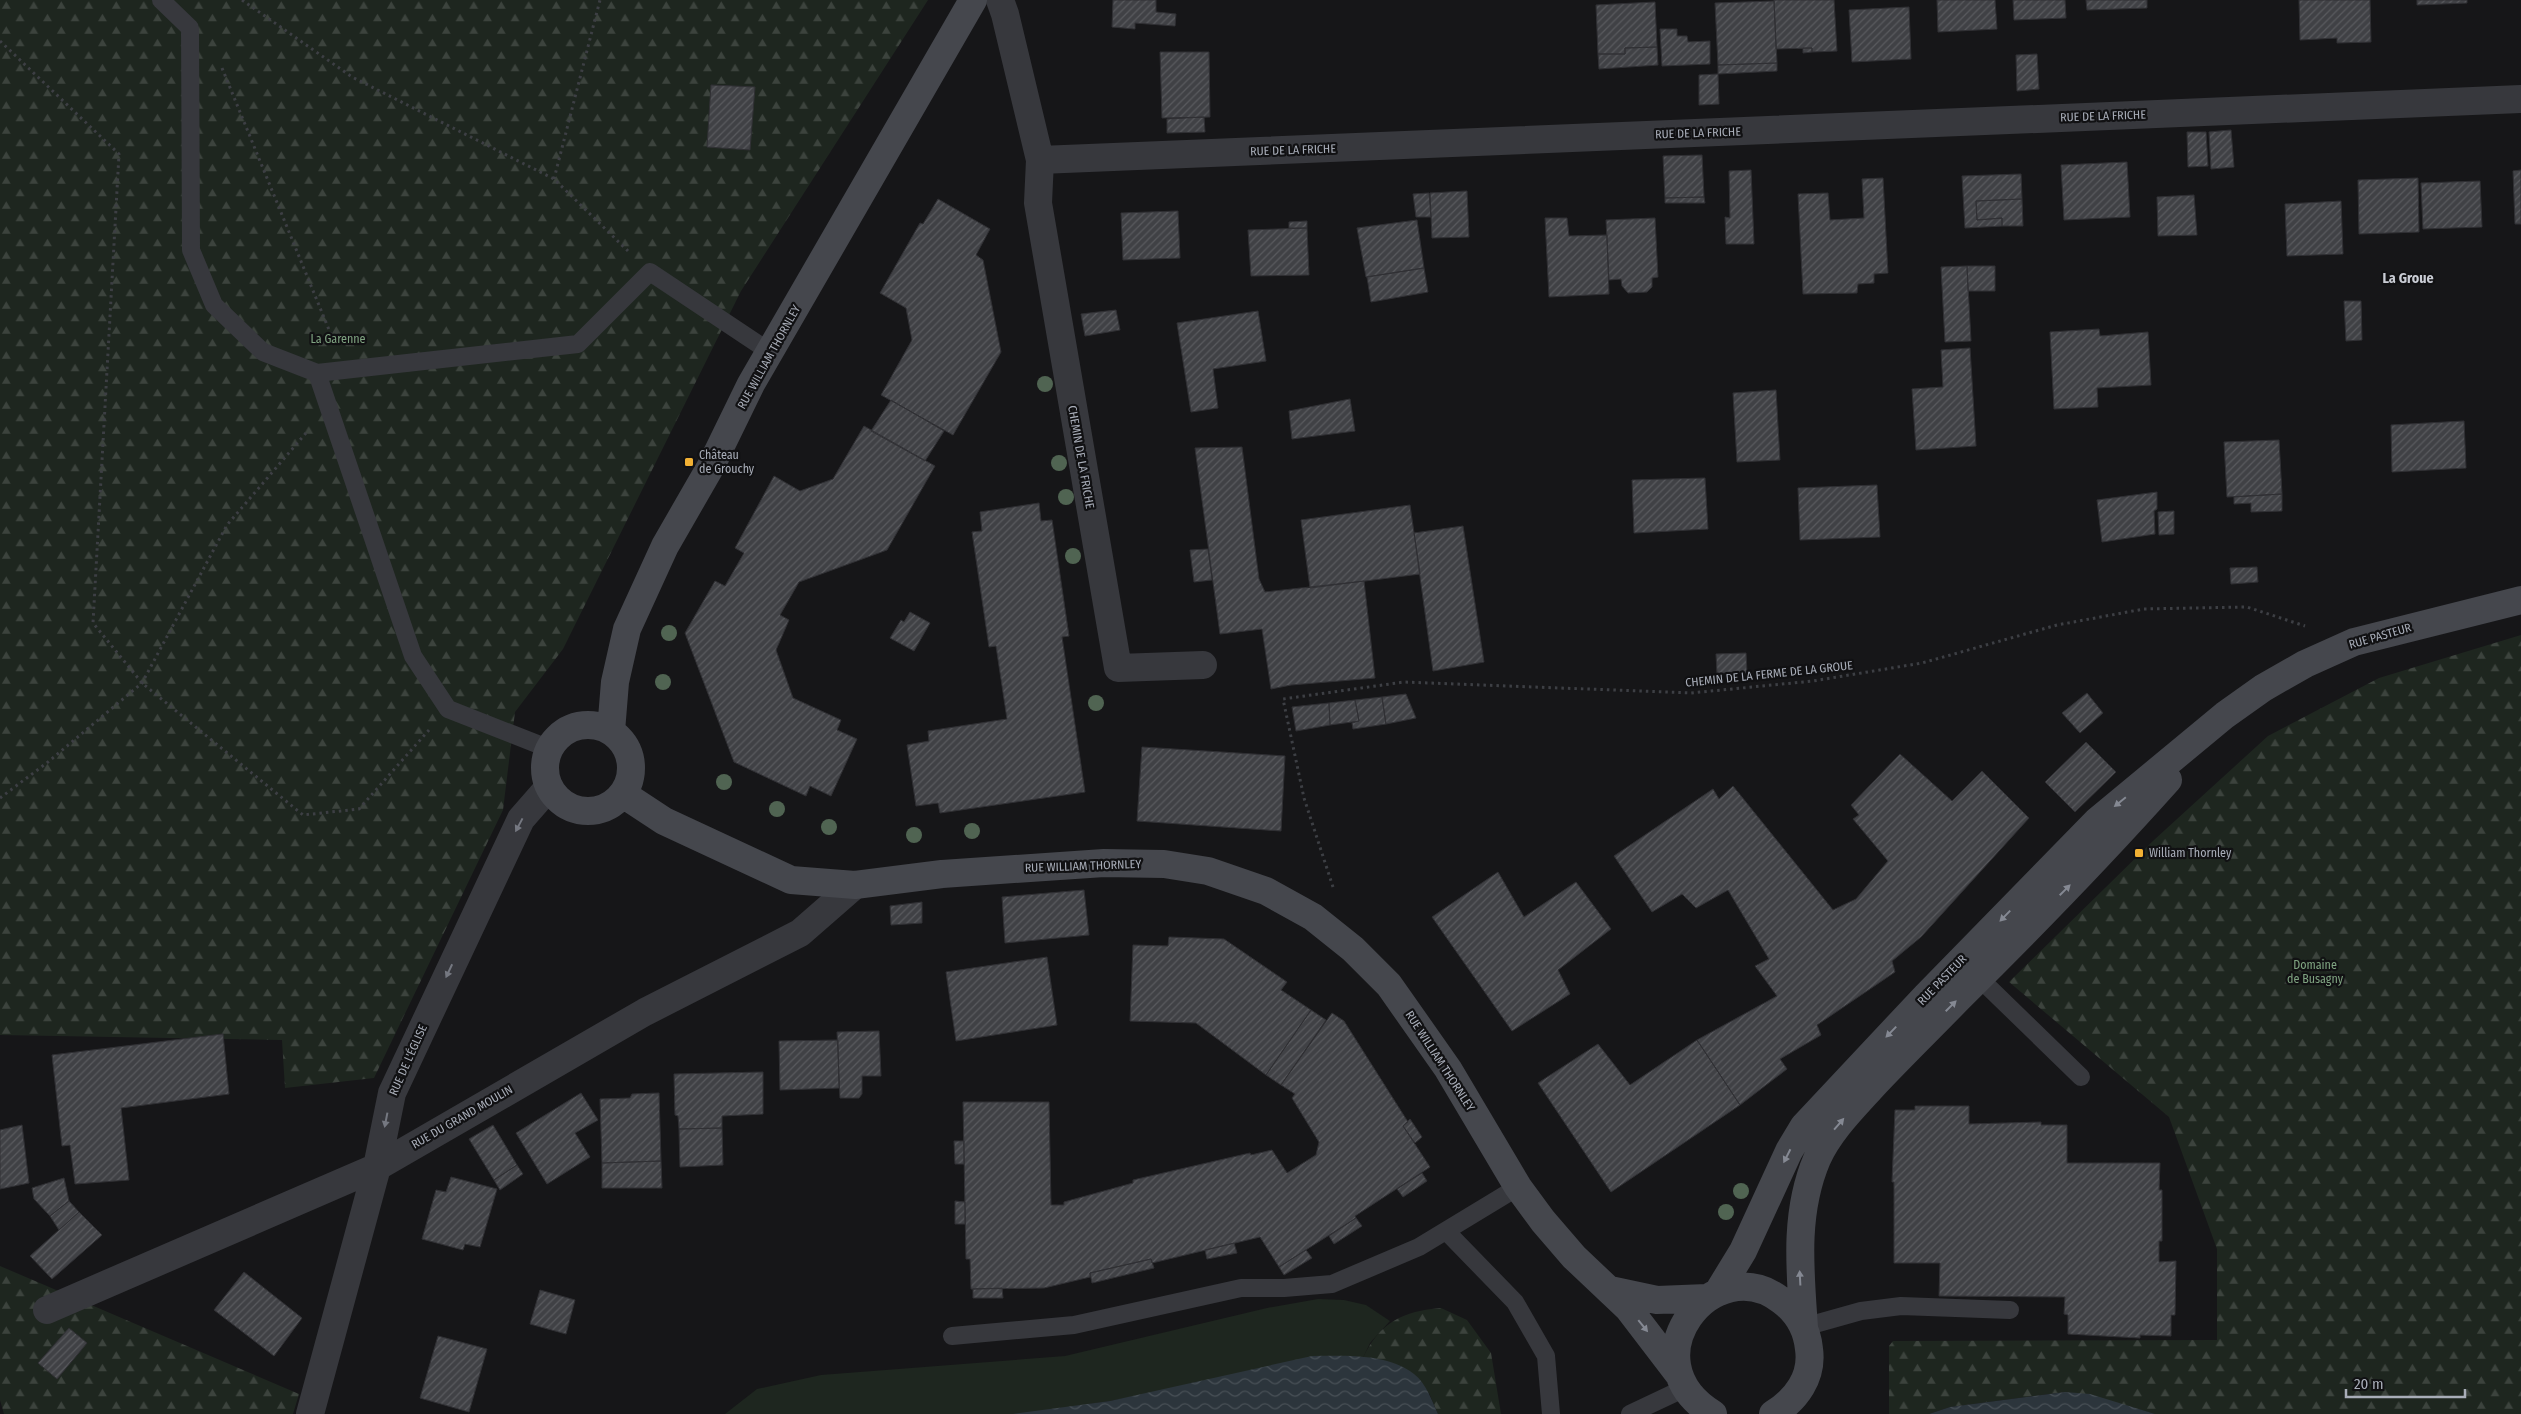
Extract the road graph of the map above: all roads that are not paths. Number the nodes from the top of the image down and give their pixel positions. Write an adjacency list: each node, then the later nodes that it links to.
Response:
1 (161, 0): 7 (lane)
2 (974, 0): 6 (street, RUE WILLIAM THORNLEY)
3 (1000, 0): 5 (street)
4 (2521, 99): 5 (street, RUE DE LA FRICHE)
5 (1040, 160): 9 (street, CHEMIN DE LA FRICHE)
6 (770, 352): 7 (lane); 10 (street, RUE WILLIAM THORNLEY)
7 (317, 373): 11 (lane)
8 (2521, 600): 15 (street, RUE PASTEUR)
9 (1203, 665)
10 (612, 731): 11 (street); 13 (street)
11 (550, 748): 12 (street)
12 (549, 787): 13 (street); 17 (street, RUE DE L'ÉGLISE, one-way to 17)
13 (623, 794): 14 (street, RUE WILLIAM THORNLEY)
14 (855, 885): 17 (street, RUE DU GRAND MOULIN); 18 (street, RUE WILLIAM THORNLEY)
15 (1970, 969): 16 (lane); 21 (street, RUE PASTEUR, one-way to 21); 24 (street, RUE PASTEUR, one-way to 15)
16 (2081, 1077)
17 (377, 1167): 22 (street, RUE DU GRAND MOULIN); 28 (street, RUE DE L'ÉGLISE)
18 (1518, 1187): 19 (lane); 20 (street, RUE WILLIAM THORNLEY)
19 (1446, 1231): 25 (lane); 29 (lane)
20 (1610, 1290): 21 (street); 26 (street, RUE WILLIAM THORNLEY, one-way to 26)
21 (1712, 1295): 24 (street); 26 (street, RUE PASTEUR)
22 (47, 1310)
23 (2010, 1310): 24 (lane)
24 (1804, 1327): 27 (street, RUE PASTEUR)
25 (952, 1336)
26 (1697, 1400): 30 (lane)
27 (1784, 1409)
28 (310, 1414)
29 (1551, 1414)
30 (1630, 1414)

